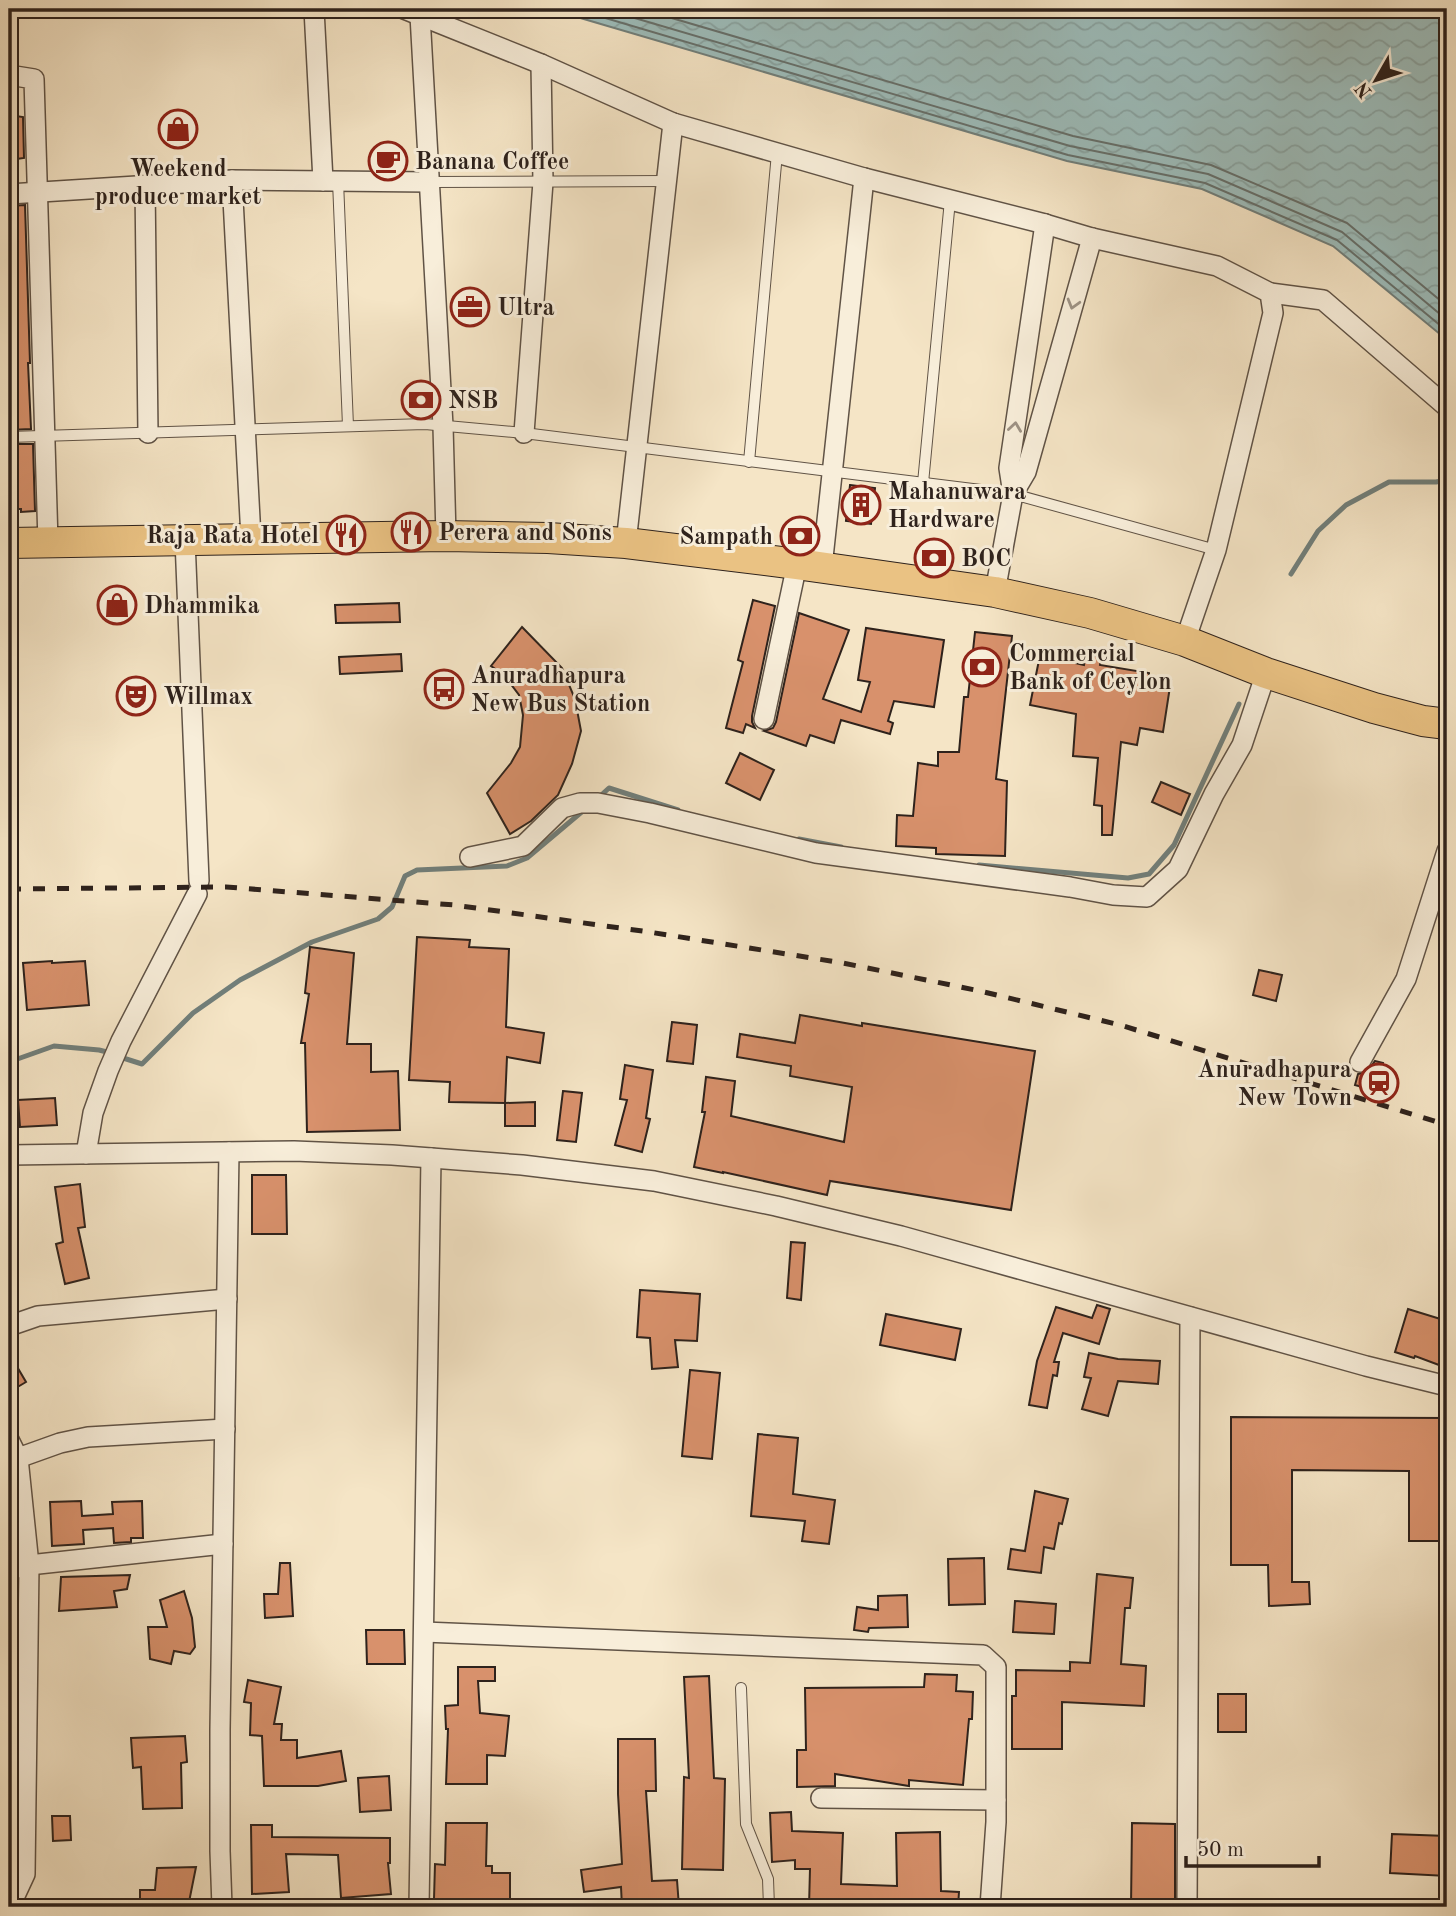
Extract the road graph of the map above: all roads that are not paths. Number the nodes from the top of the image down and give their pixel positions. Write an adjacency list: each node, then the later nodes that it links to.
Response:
1 (314, 9): 9 (street)
2 (412, 12): 3 (street); 11 (street)
3 (541, 64): 5 (street); 12 (street)
4 (9, 75): 14 (street)
5 (673, 122): 6 (street); 10 (street)
6 (777, 153): 7 (street); 29 (lane)
7 (864, 178): 16 (street); 30 (street)
8 (232, 180): 9 (street); 13 (street); 23 (street)
9 (331, 181): 11 (street); 21 (lane)
10 (666, 181): 12 (lane); 28 (street)
11 (430, 182): 12 (lane); 22 (street)
12 (543, 182): 25 (street)
13 (145, 185): 14 (street); 24 (street)
14 (37, 192): 15 (street); 26 (street)
15 (9, 194)
16 (950, 200): 17 (street); 31 (lane)
17 (1045, 224): 18 (street); 32 (street, one-way to 17)
18 (1092, 238): 19 (street); 32 (street, one-way to 32)
19 (1270, 293): 20 (street); 39 (street)
20 (1447, 408)
21 (348, 426): 22 (lane); 23 (lane)
22 (443, 426): 25 (lane); 33 (street)
23 (244, 429): 24 (lane); 34 (street)
24 (148, 433): 26 (lane)
25 (524, 433): 28 (lane)
26 (46, 436): 27 (lane); 36 (street)
27 (9, 437)
28 (635, 448): 29 (lane); 38 (street)
29 (749, 462): 30 (lane)
30 (833, 472): 31 (lane); 40 (street)
31 (923, 483): 32 (lane)
32 (1013, 494): 39 (lane); 41 (street)
33 (446, 536): 34 (main road); 38 (main road)
34 (251, 538): 35 (main road)
35 (186, 540): 36 (main road); 50 (street)
36 (48, 542): 37 (main road)
37 (9, 543)
38 (625, 543): 40 (main road)
39 (1216, 550): 42 (street)
40 (810, 565): 41 (main road); 44 (street)
41 (995, 592): 42 (main road)
42 (1185, 642): 43 (main road)
43 (1258, 669): 45 (main road); 47 (street)
44 (764, 719)
45 (1447, 724)
46 (1447, 851): 48 (street)
47 (470, 857)
48 (1360, 1062)
49 (229, 1152): 50 (street); 52 (street); 53 (street)
50 (86, 1154): 51 (street)
51 (9, 1155)
52 (431, 1158): 54 (street); 63 (street)
53 (227, 1299): 55 (street); 57 (street)
54 (1190, 1317): 56 (street); 72 (street)
55 (9, 1326)
56 (1447, 1386)
57 (225, 1429): 59 (street); 60 (street)
58 (9, 1440): 59 (street)
59 (18, 1458): 61 (street)
60 (223, 1544): 61 (street); 68 (street)
61 (29, 1566): 62 (street); 67 (street)
62 (9, 1570)
63 (424, 1632): 66 (street); 69 (street)
64 (741, 1688): 70 (lane)
65 (821, 1798): 66 (street)
66 (996, 1800): 71 (street)
67 (9, 1902)
68 (222, 1907)
69 (419, 1907)
70 (769, 1907)
71 (990, 1907)
72 (1187, 1907)

